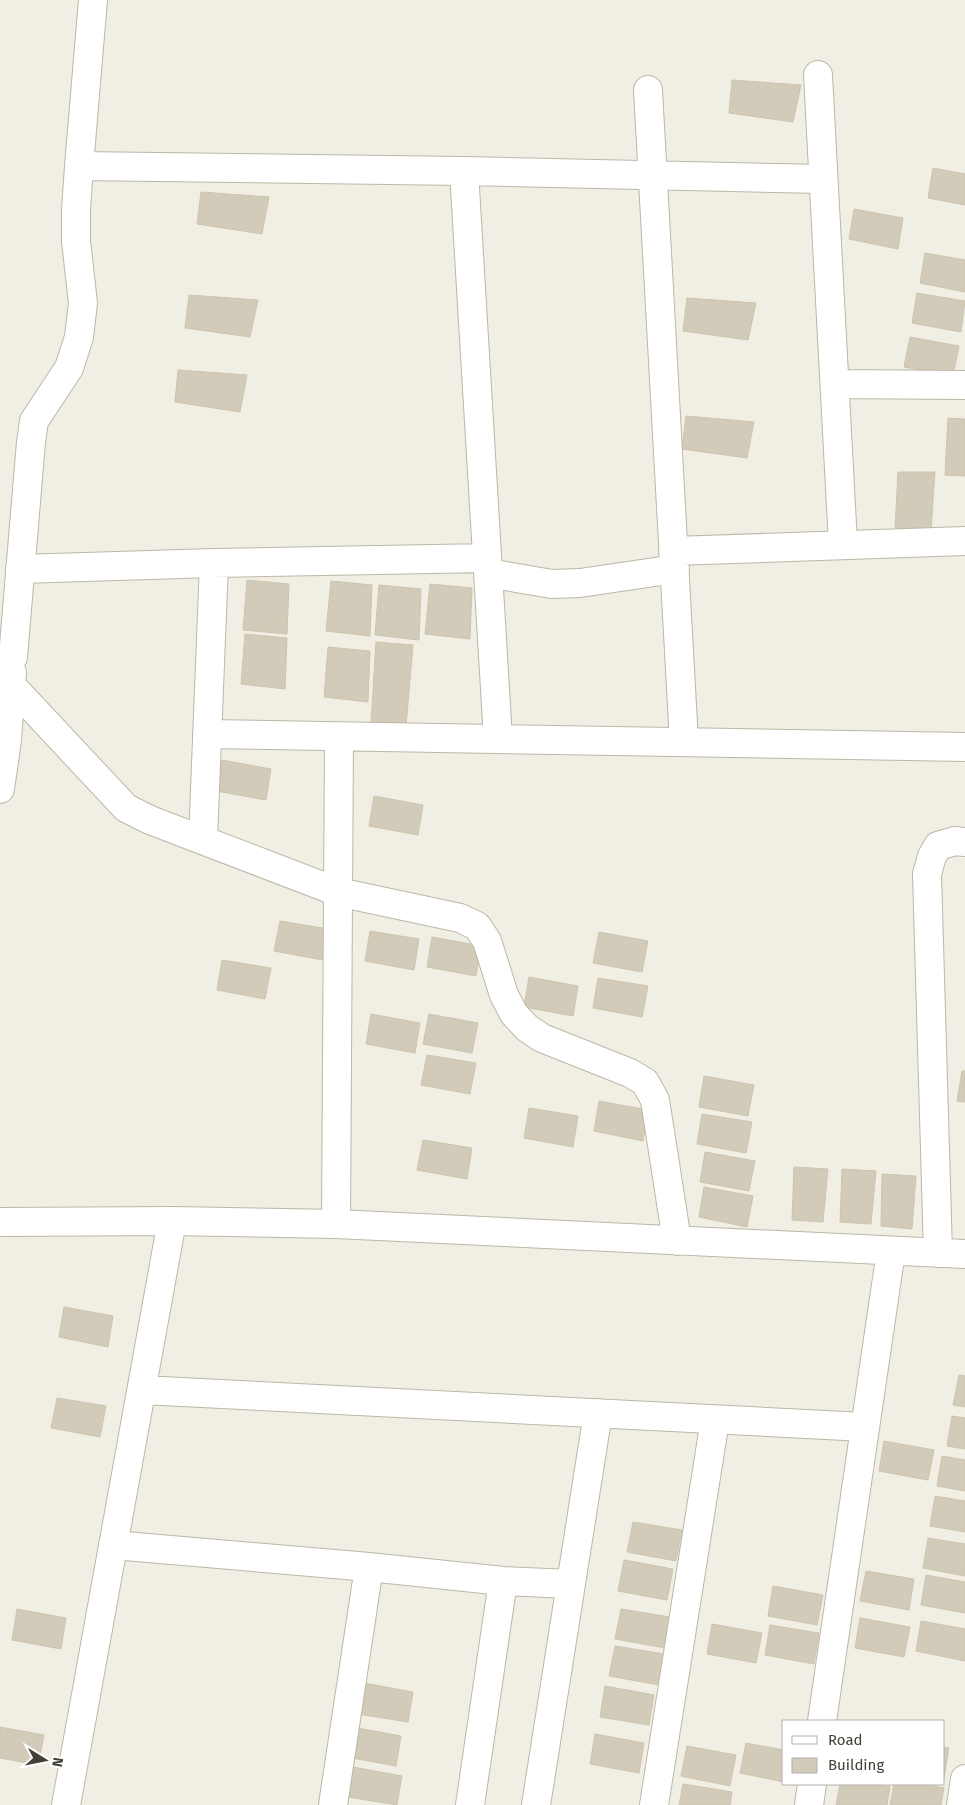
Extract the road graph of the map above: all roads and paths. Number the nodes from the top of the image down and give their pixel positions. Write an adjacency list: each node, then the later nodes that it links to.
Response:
1 (93, 0): 4 (street)
2 (818, 75): 7 (street)
3 (648, 90): 6 (street)
4 (79, 166): 5 (street); 15 (street)
5 (464, 171): 6 (street); 14 (street)
6 (652, 175): 7 (street); 12 (street)
7 (823, 179): 8 (street)
8 (835, 384): 9 (street); 11 (street)
9 (965, 385)
10 (965, 541): 11 (street)
11 (843, 544): 12 (street)
12 (674, 560): 14 (street); 20 (street)
13 (214, 563): 14 (street); 15 (street); 17 (street)
14 (487, 566): 19 (street)
15 (20, 570): 16 (street)
16 (8, 668): 22 (street); 23 (street)
17 (207, 734): 18 (street); 23 (street)
18 (339, 737): 19 (street); 25 (street)
19 (498, 739): 20 (street)
20 (684, 742): 21 (street)
21 (965, 747)
22 (0, 789)
23 (203, 840): 25 (street)
24 (965, 842): 31 (street)
25 (338, 892): 28 (street); 29 (street)
26 (172, 1221): 27 (street); 28 (street); 33 (street)
27 (0, 1222)
28 (336, 1224): 29 (street)
29 (677, 1241): 30 (street)
30 (891, 1251): 31 (street); 36 (street)
31 (938, 1253): 32 (street)
32 (965, 1254)
33 (142, 1390): 34 (street); 37 (street)
34 (598, 1413): 35 (street); 40 (street)
35 (715, 1420): 36 (street); 48 (street)
36 (865, 1427): 41 (street)
37 (113, 1545): 38 (street); 44 (street)
38 (369, 1567): 39 (street); 45 (street)
39 (503, 1581): 40 (street); 46 (street)
40 (571, 1584): 47 (street)
41 (822, 1720)
42 (965, 1779): 50 (street)
43 (812, 1785): 49 (street)
44 (66, 1805)
45 (333, 1805)
46 (470, 1805)
47 (536, 1805)
48 (654, 1805)
49 (809, 1805)
50 (961, 1805)

